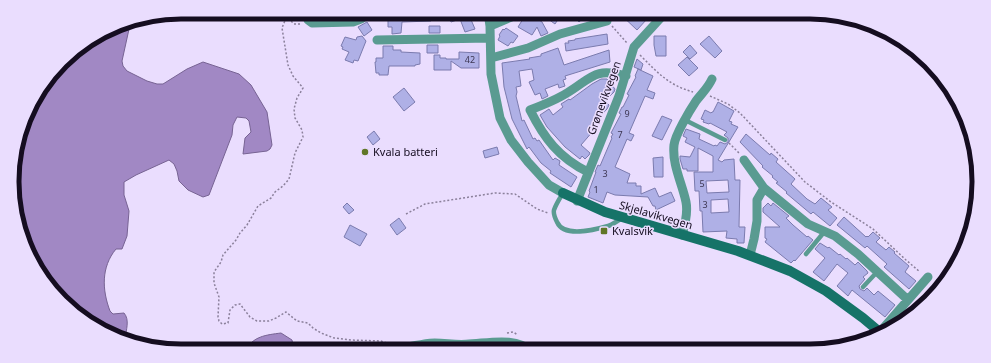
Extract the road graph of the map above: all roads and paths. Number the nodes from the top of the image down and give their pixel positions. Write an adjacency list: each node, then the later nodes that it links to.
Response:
1 (286, 19): 37 (path)
2 (289, 19): 3 (path)
3 (305, 19)
4 (310, 19): 5 (street)
5 (361, 19)
6 (489, 19): 10 (street, Skjelavikvegen)
7 (506, 19): 10 (street)
8 (657, 19): 13 (street, Grønevikvegen)
9 (607, 21): 13 (path); 14 (street)
10 (490, 26): 11 (street, Skjelavikvegen)
11 (490, 38): 12 (street); 14 (street, Skjelavikvegen)
12 (377, 40)
13 (634, 48): 15 (street, Grønevikvegen); 17 (path)
14 (491, 58): 23 (street, Skjelavikvegen)
15 (626, 76): 21 (street, Grønevikvegen); 21 (street)
16 (712, 79): 17 (street)
17 (702, 94): 18 (street); 33 (path)
18 (685, 120): 19 (lane); 29 (street)
19 (725, 140): 20 (path)
20 (744, 160): 22 (street)
21 (588, 172): 24 (street, Grønevikvegen)
22 (764, 188): 28 (street); 31 (street)
23 (563, 193): 24 (main road, Skjelavikvegen); 26 (lane)
24 (577, 201): 27 (main road, Skjelavikvegen)
25 (406, 214): 26 (path)
26 (554, 215): 27 (lane)
27 (623, 218): 29 (main road, Skjelavikvegen)
28 (824, 231): 30 (lane); 32 (street)
29 (682, 235): 31 (main road, Skjelavikvegen)
30 (806, 254)
31 (750, 255): 38 (main road, Skjelavikvegen)
32 (877, 272): 34 (lane); 35 (street)
33 (928, 277): 35 (street)
34 (864, 287)
35 (908, 300): 36 (street)
36 (889, 323)
37 (313, 328)
38 (877, 329)
39 (414, 344): 40 (lane)
40 (525, 344)

